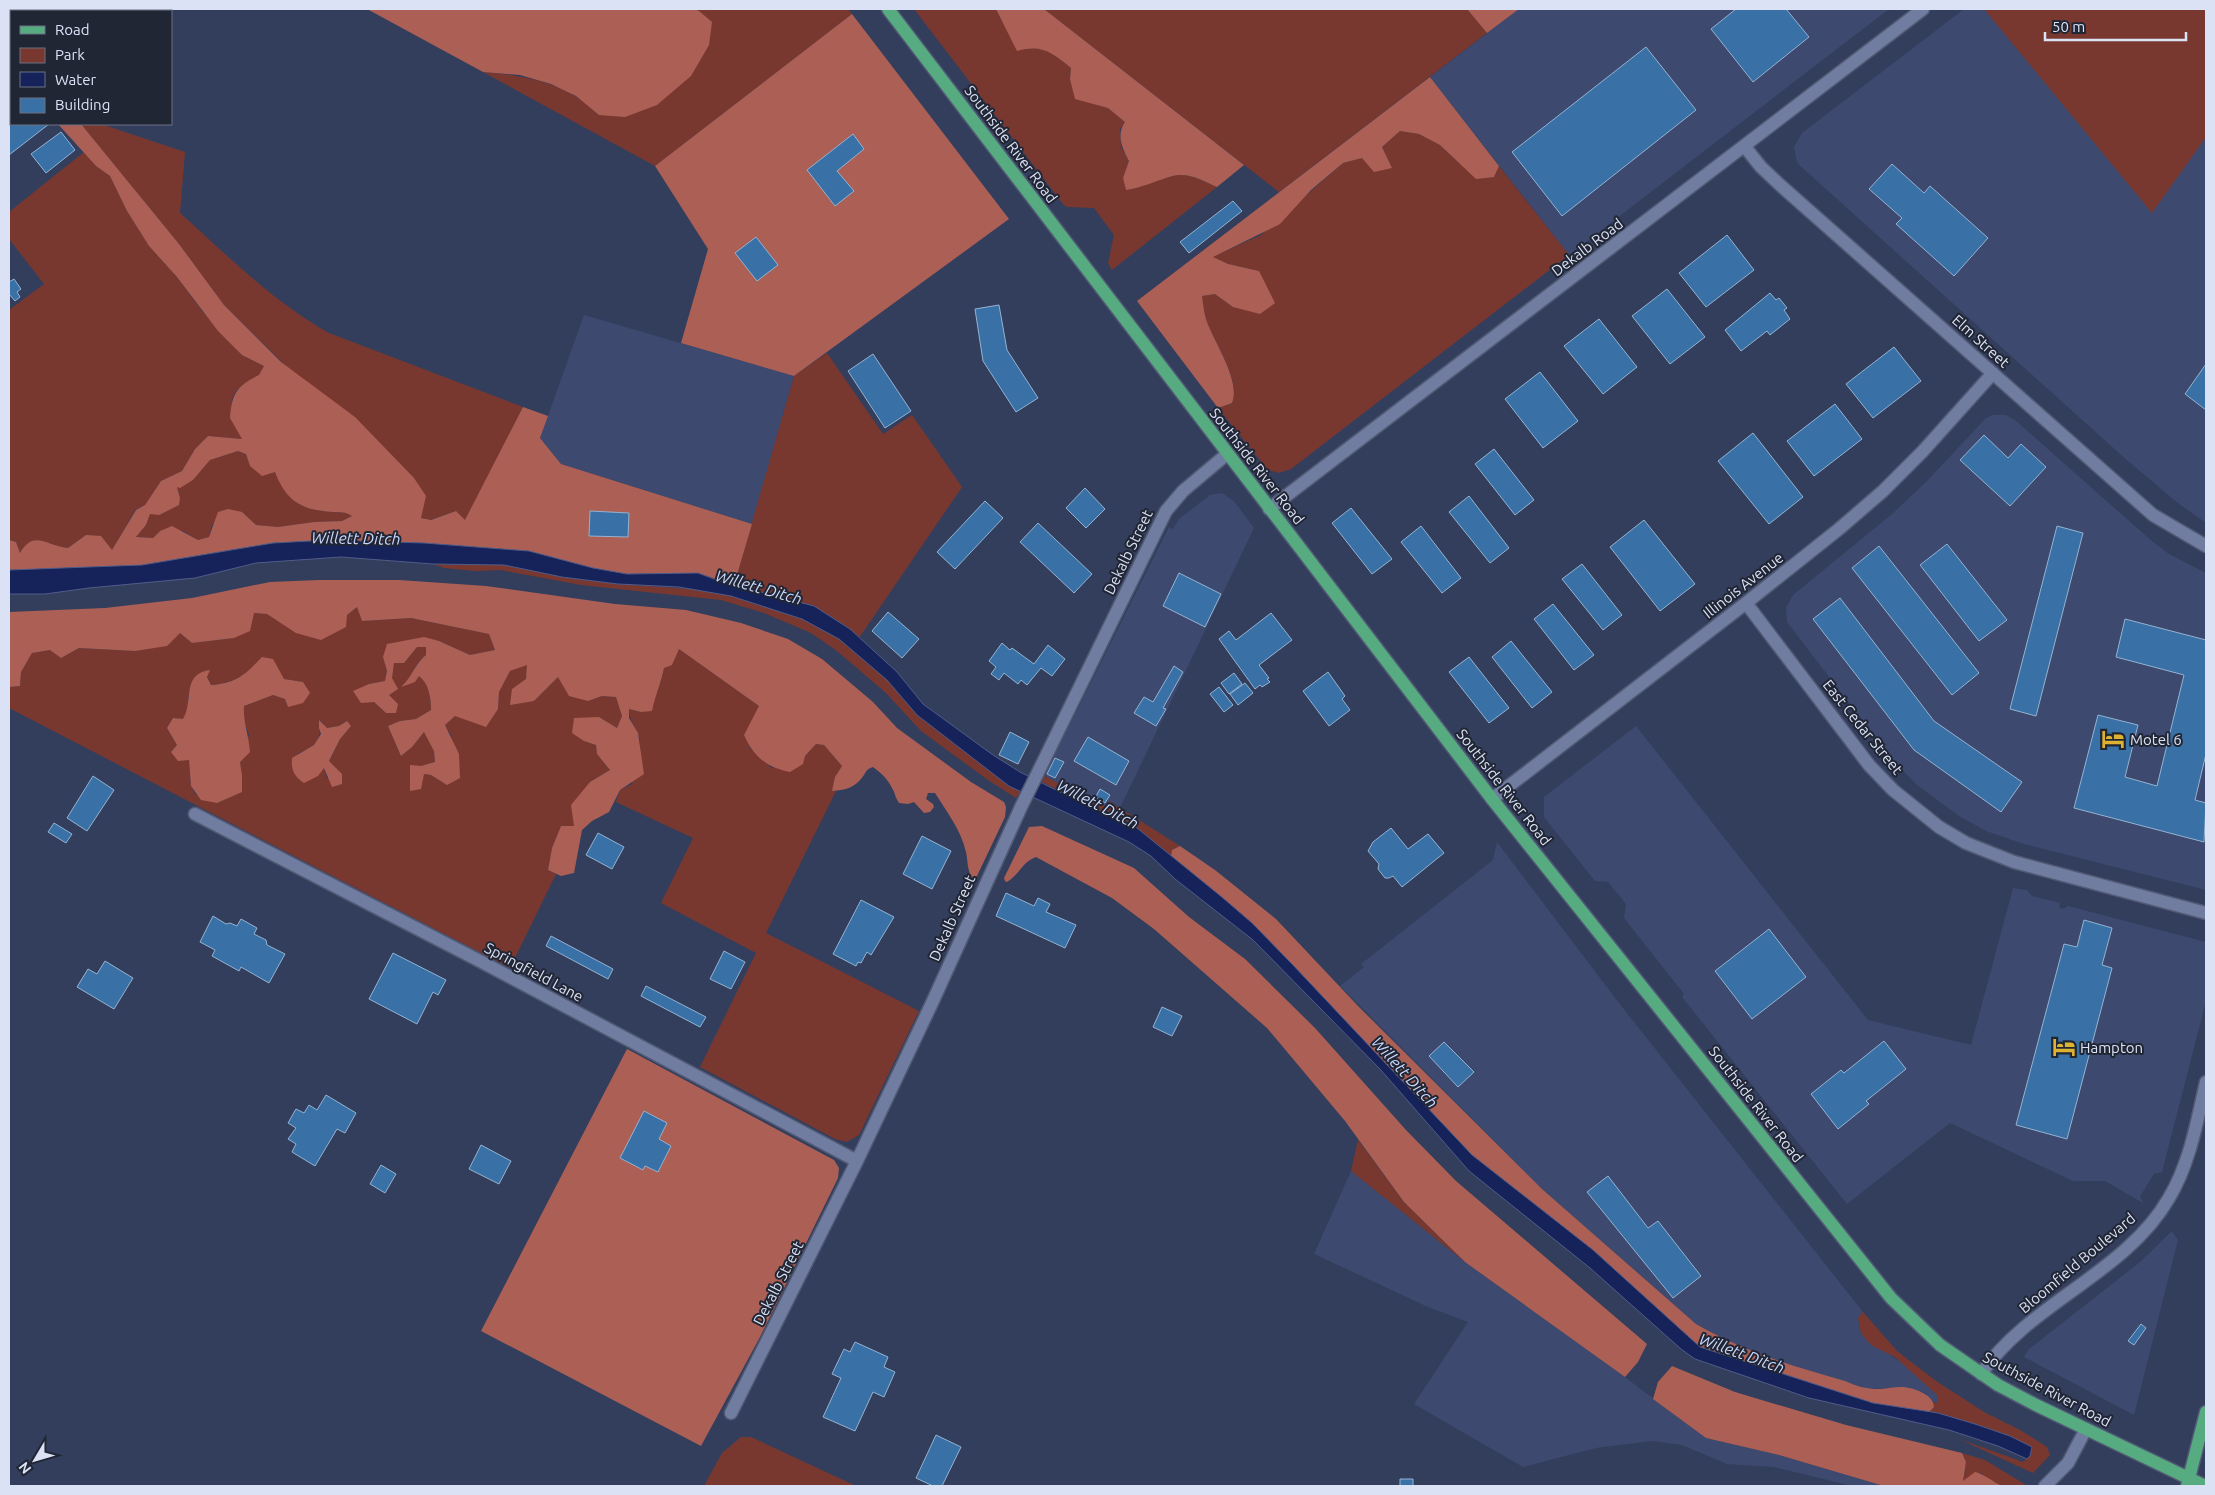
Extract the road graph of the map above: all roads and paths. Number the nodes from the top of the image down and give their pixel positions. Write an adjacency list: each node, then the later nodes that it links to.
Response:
1 (888, 9): 5 (main road, Southside River Road)
2 (1923, 9): 3 (street, Dekalb Road)
3 (1745, 147): 4 (street, Elm Street); 6 (street, Dekalb Road)
4 (1993, 373): 7 (street, Elm Street); 8 (street, Illinois Avenue)
5 (1227, 454): 6 (main road, Southside River Road); 13 (street, Dekalb Street)
6 (1269, 509): 9 (main road, Southside River Road)
7 (2206, 546)
8 (1746, 603): 9 (street, Illinois Avenue); 11 (street, East Cedar Street)
9 (1492, 799): 14 (main road, Southside River Road)
10 (195, 814): 13 (street, Springfield Lane)
11 (2206, 912)
12 (2206, 1082): 14 (street, Bloomfield Boulevard)
13 (857, 1161): 16 (street, Dekalb Street)
14 (1981, 1374): 17 (main road, Southside River Road)
15 (2206, 1412): 18 (main road)
16 (731, 1413)
17 (2086, 1429): 18 (main road, Southside River Road); 19 (street)
18 (2188, 1482): 20 (main road, Southside River Road)
19 (2046, 1486)
20 (2205, 1486)

